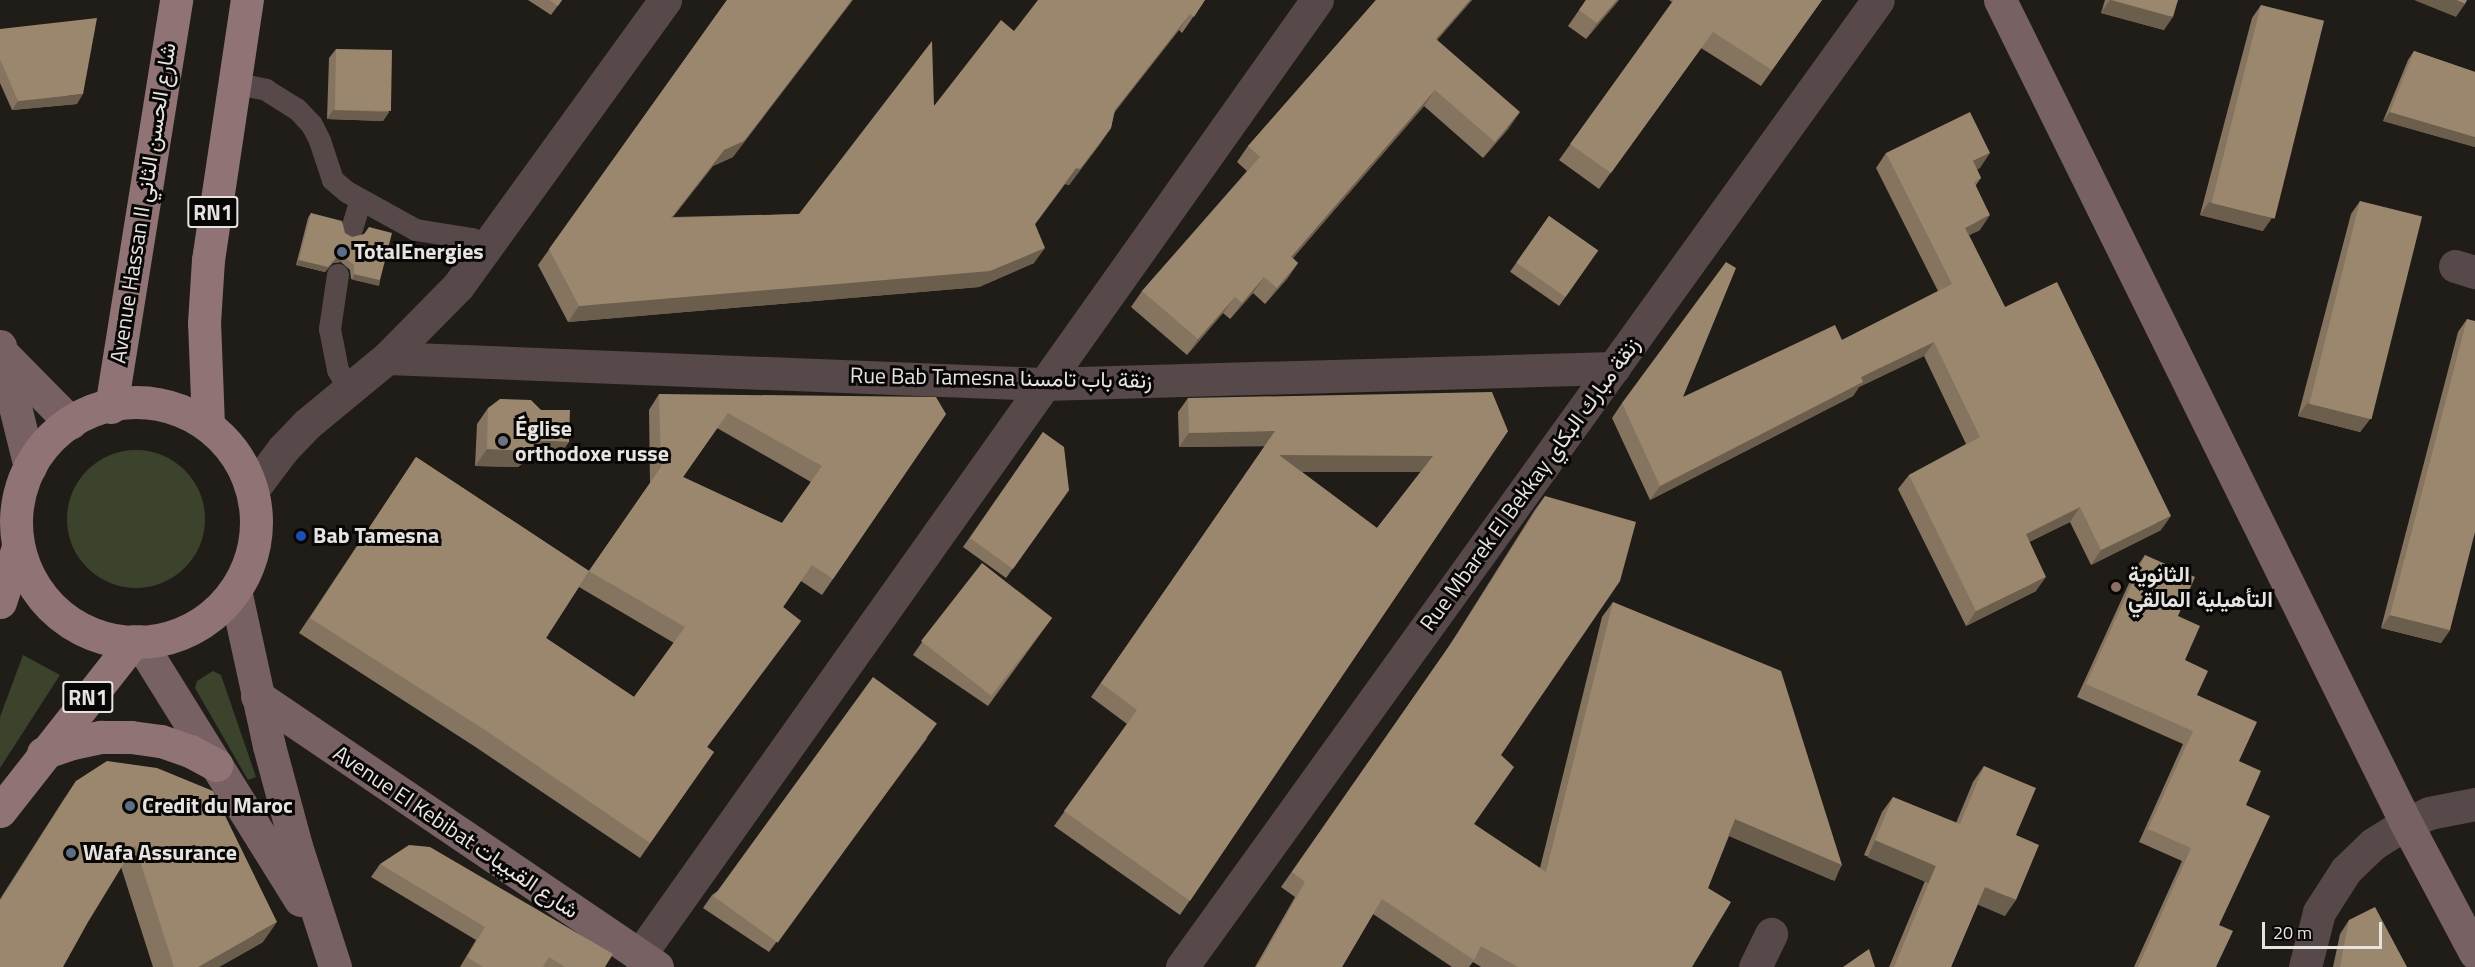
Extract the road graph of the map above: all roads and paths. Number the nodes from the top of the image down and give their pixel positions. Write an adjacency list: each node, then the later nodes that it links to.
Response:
1 (176, 0): 17 (main road, Avenue Hassan II شارع الحسن الثاني)
2 (247, 0): 7 (main road, RN1)
3 (665, 0): 10 (street)
4 (1317, 0): 15 (street)
5 (1878, 0): 14 (street, Rue Mbarek El Bekkay زنقة مبارك البكاي)
6 (2000, 0): 31 (street)
7 (234, 83): 8 (lane); 19 (main road, RN1)
8 (361, 200): 9 (lane); 10 (lane)
9 (352, 229)
10 (489, 246): 13 (street)
11 (338, 275): 16 (lane)
12 (2, 351): 18 (street); 20 (street)
13 (387, 358): 15 (street, Rue Bab Tamesna زنقة باب تامسنا); 16 (street)
14 (1614, 368): 15 (street, Rue Bab Tamesna زنقة باب تامسنا); 36 (street, Rue Mbarek El Bekkay زنقة مبارك البكاي)
15 (1044, 384): 35 (street)
16 (349, 390): 21 (street)
17 (111, 406): 18 (main road); 19 (main road)
18 (71, 423): 20 (main road)
19 (207, 425): 21 (main road)
20 (30, 467): 22 (main road)
21 (253, 489): 23 (main road)
22 (18, 547): 24 (main road); 25 (main road)
23 (235, 590): 25 (main road); 26 (street)
24 (0, 602)
25 (137, 641): 27 (main road, RN1); 28 (street)
26 (257, 696): 34 (street); 35 (street, Avenue El Kebibat شارع القبيبات)
27 (43, 753): 28 (main road); 30 (main road, RN1)
28 (216, 765): 34 (street)
29 (2474, 801): 31 (street)
30 (0, 811)
31 (2406, 823): 33 (street); 38 (street)
32 (1771, 934): 37 (street)
33 (2475, 953)
34 (331, 956)
35 (648, 962)
36 (1182, 967)
37 (1755, 967)
38 (2305, 967)

